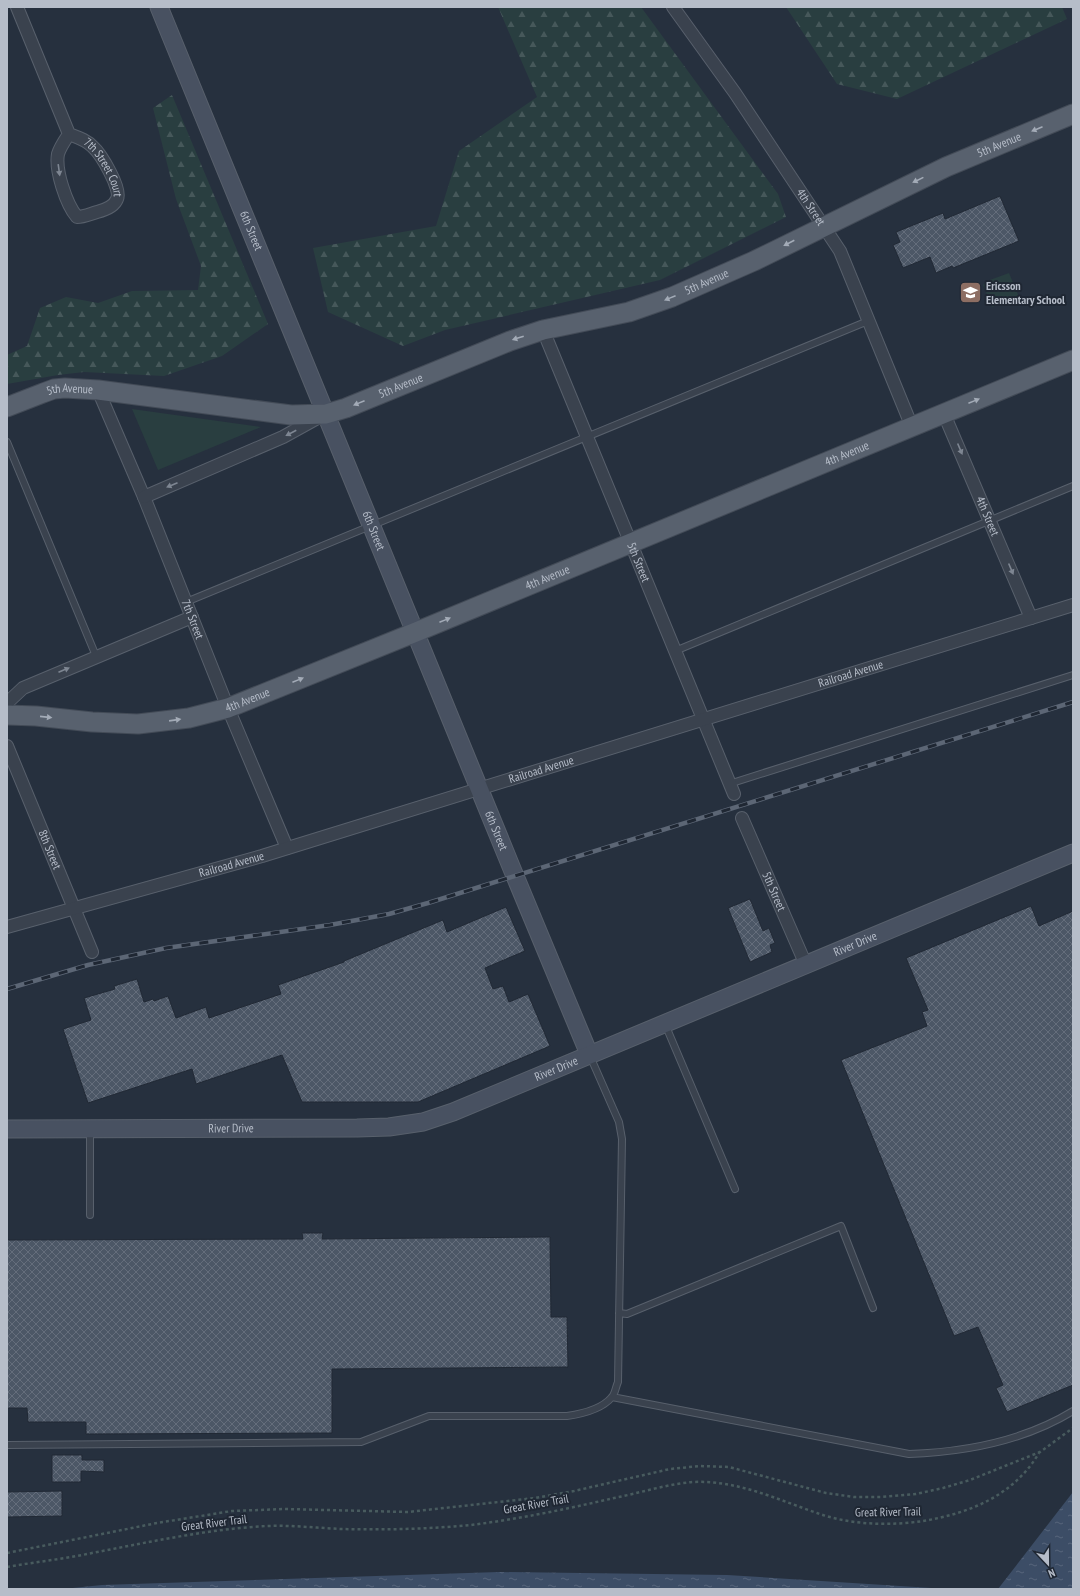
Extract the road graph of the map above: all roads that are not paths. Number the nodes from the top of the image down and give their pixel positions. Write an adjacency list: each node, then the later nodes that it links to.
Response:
1 (17, 7): 5 (street, 7th Street Court)
2 (159, 7): 12 (street, 6th Street)
3 (673, 7): 6 (street, 4th Street)
4 (1073, 114): 6 (main road, 5th Avenue, one-way to 6)
5 (69, 134): 5 (street, 7th Street Court, one-way to 5)
6 (823, 226): 7 (street, 4th Street); 8 (main road, 5th Avenue, one-way to 8)
7 (868, 321): 14 (street, 4th Street); 15 (lane)
8 (543, 330): 12 (main road, 5th Avenue, one-way to 12); 15 (street, 5th Street)
9 (1073, 360): 13 (main road, 4th Avenue, one-way to 9)
10 (98, 390): 11 (main road, 5th Avenue); 12 (main road, 5th Avenue); 18 (street, 7th Street)
11 (7, 407)
12 (326, 414): 18 (street, 5th Avenue, one-way to 18); 20 (street, 6th Street)
13 (944, 414): 14 (main road, 4th Avenue); 19 (street, 4th Street, one-way to 19)
14 (912, 427): 21 (main road, 4th Avenue)
15 (587, 437): 20 (lane); 21 (street, 5th Street)
16 (7, 442): 28 (lane)
17 (1073, 486): 19 (lane)
18 (144, 497): 22 (street, 7th Street)
19 (990, 521): 25 (street, 4th Street, one-way to 25); 27 (lane)
20 (372, 525): 22 (lane); 26 (street, 6th Street)
21 (631, 543): 26 (main road, 4th Avenue, one-way to 21); 27 (street, 5th Street)
22 (186, 602): 24 (street, 7th Street)
23 (1073, 605): 25 (street, Railroad Avenue)
24 (192, 617): 28 (street); 31 (street, 7th Street)
25 (1031, 618): 33 (street, Railroad Avenue)
26 (416, 632): 31 (main road, 4th Avenue, one-way to 26); 35 (street, 6th Street)
27 (675, 651): 33 (street, 5th Street)
28 (96, 656): 30 (street, one-way to 28)
29 (1073, 675): 36 (lane)
30 (7, 703)
31 (228, 708): 32 (main road, 4th Avenue, one-way to 31); 38 (street, 7th Street)
32 (7, 715)
33 (703, 719): 35 (street, Railroad Avenue); 36 (street, 5th Street)
34 (7, 746): 40 (street, 8th Street)
35 (479, 789): 38 (street, Railroad Avenue); 45 (street, 6th Street)
36 (732, 789)
37 (742, 818): 43 (street, 5th Street)
38 (287, 848): 40 (street, Railroad Avenue)
39 (1073, 853): 43 (street, River Drive)
40 (74, 907): 41 (street, Railroad Avenue); 42 (street, 8th Street)
41 (7, 927)
42 (92, 952)
43 (806, 965): 44 (street, River Drive)
44 (665, 1023): 45 (street, River Drive); 48 (lane)
45 (589, 1054): 46 (street, River Drive); 51 (lane)
46 (90, 1129): 47 (street, River Drive); 49 (lane)
47 (7, 1130)
48 (735, 1189)
49 (90, 1215)
50 (873, 1308): 51 (lane)
51 (619, 1313): 52 (lane)
52 (612, 1397): 53 (lane); 54 (lane)
53 (1073, 1411)
54 (7, 1445)

